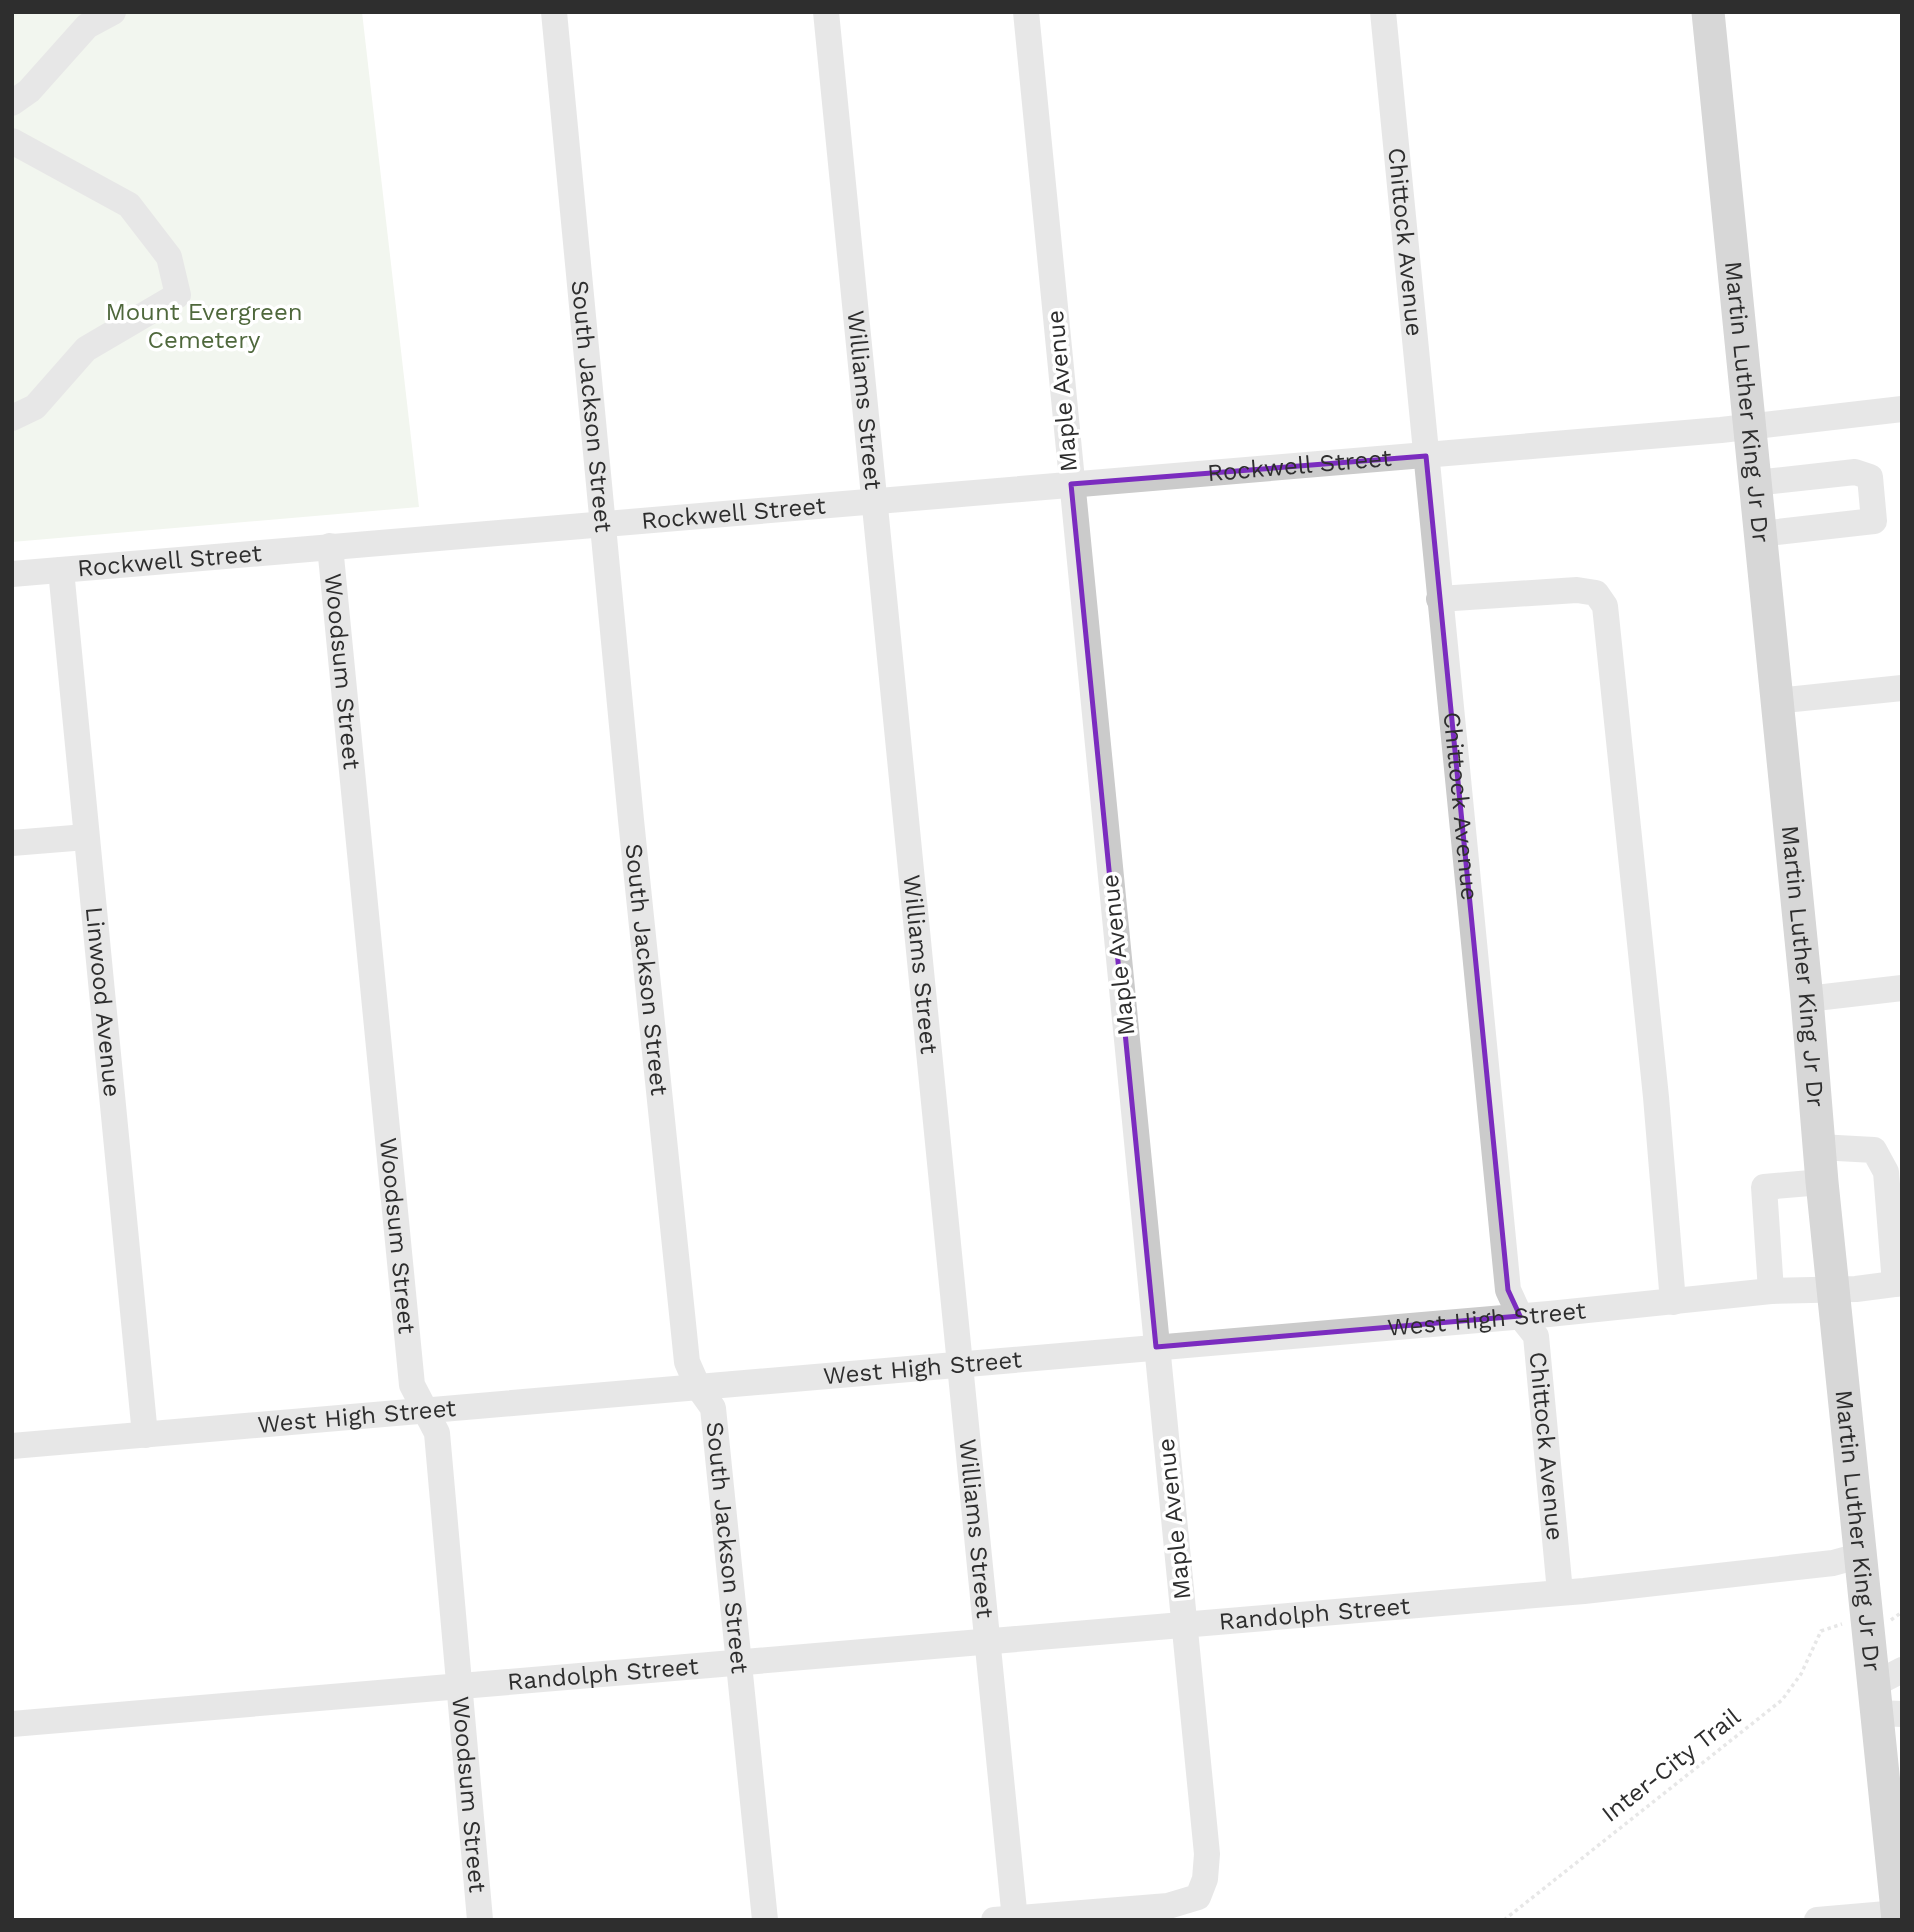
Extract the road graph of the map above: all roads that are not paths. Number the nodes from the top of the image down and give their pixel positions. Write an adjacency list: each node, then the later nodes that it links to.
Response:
1 (113, 12): 7 (street)
2 (554, 12): 16 (street, South Jackson Street)
3 (827, 12): 15 (street, Williams Street)
4 (1026, 12): 14 (street, Maple Avenue)
5 (1383, 12): 12 (street, Chittock Avenue)
6 (1708, 12): 11 (main road, Martin Luther King Jr Dr)
7 (12, 103)
8 (12, 141): 10 (street)
9 (1902, 409): 11 (street, Rockwell Street)
10 (12, 418)
11 (1749, 426): 12 (street, Rockwell Street); 13 (main road, Martin Luther King Jr Dr)
12 (1426, 456): 14 (street, Rockwell Street); 21 (street, Chittock Avenue)
13 (1755, 483): 17 (main road, Martin Luther King Jr Dr); 17 (street)
14 (1071, 484): 15 (street, Rockwell Street); 35 (street, Maple Avenue)
15 (873, 500): 16 (street, Rockwell Street); 36 (street, Williams Street)
16 (603, 522): 18 (street, Rockwell Street); 37 (street, South Jackson Street)
17 (1760, 534): 23 (main road, Martin Luther King Jr Dr)
18 (330, 546): 19 (street, Rockwell Street); 38 (street, Woodsum Street)
19 (61, 570): 20 (street, Rockwell Street); 24 (street, Linwood Avenue)
20 (12, 574)
21 (1439, 599): 33 (street); 34 (street, Chittock Avenue)
22 (1902, 688): 23 (street)
23 (1776, 701): 27 (main road, Martin Luther King Jr Dr)
24 (86, 837): 25 (street); 39 (street, Linwood Avenue)
25 (12, 843)
26 (1902, 988): 27 (street)
27 (1807, 999): 28 (main road, Martin Luther King Jr Dr)
28 (1819, 1147): 29 (main road, Martin Luther King Jr Dr); 30 (street)
29 (1822, 1182): 31 (main road, Martin Luther King Jr Dr); 32 (street)
30 (1899, 1284): 31 (street, West High Street)
31 (1832, 1289): 32 (street, West High Street); 41 (main road, Martin Luther King Jr Dr)
32 (1771, 1291): 33 (street, West High Street)
33 (1673, 1302): 34 (street, West High Street)
34 (1520, 1316): 35 (street, West High Street); 42 (street, Chittock Avenue)
35 (1156, 1347): 36 (street, West High Street); 43 (street, Maple Avenue)
36 (960, 1364): 37 (street, West High Street); 44 (street, Williams Street)
37 (698, 1387): 38 (street, West High Street); 45 (street, South Jackson Street)
38 (426, 1411): 39 (street, West High Street); 46 (street, Woodsum Street)
39 (145, 1435): 40 (street, West High Street)
40 (12, 1446)
41 (1862, 1555): 42 (street, Randolph Street); 47 (main road, Martin Luther King Jr Dr)
42 (1560, 1592): 43 (street, Randolph Street)
43 (1185, 1623): 44 (street, Randolph Street); 52 (street, Maple Avenue)
44 (986, 1642): 45 (street, Randolph Street); 52 (street, Williams Street)
45 (739, 1661): 46 (street, Randolph Street); 54 (street, South Jackson Street)
46 (458, 1685): 48 (street, Randolph Street); 53 (street, Woodsum Street)
47 (1889, 1695): 49 (main road, Martin Luther King Jr Dr)
48 (12, 1724)
49 (1893, 1782): 50 (main road, Martin Luther King Jr Dr)
50 (1896, 1841): 51 (main road, Martin Luther King Jr Dr)
51 (1898, 1917): 55 (street)
52 (1008, 1919)
53 (480, 1920)
54 (765, 1920)
55 (1817, 1920)

